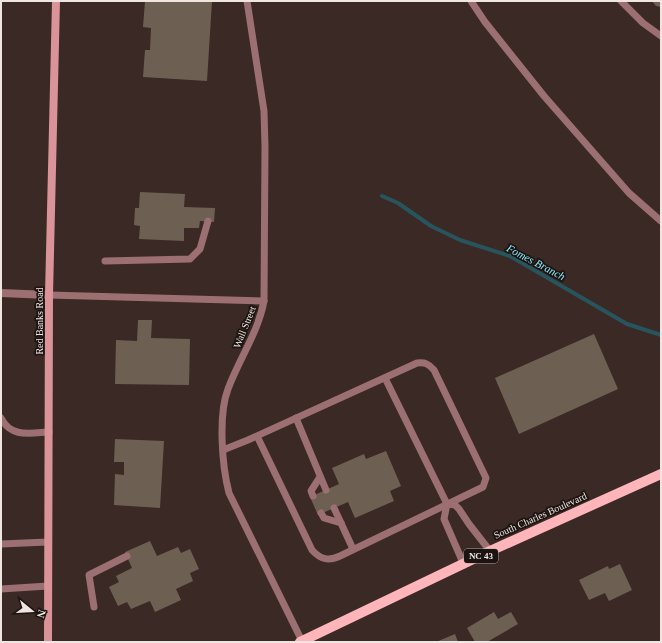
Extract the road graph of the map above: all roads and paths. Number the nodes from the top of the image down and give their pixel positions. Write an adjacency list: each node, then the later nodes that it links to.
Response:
1 (56, 1): 10 (street, Red Banks Road)
2 (247, 1): 11 (lane, Wall Street)
3 (471, 1): 7 (lane)
4 (621, 1): 5 (lane)
5 (661, 36)
6 (208, 221): 8 (lane)
7 (661, 221)
8 (105, 261)
9 (1, 293): 10 (street)
10 (49, 294): 11 (lane); 15 (street, Red Banks Road)
11 (264, 301): 17 (lane, Wall Street)
12 (385, 378): 14 (lane); 22 (lane); 22 (lane)
13 (1, 418): 15 (lane)
14 (296, 418): 16 (lane); 19 (lane)
15 (49, 432): 26 (street, Red Banks Road)
16 (258, 436): 17 (lane); 28 (lane)
17 (223, 450): 36 (lane, Wall Street)
18 (661, 474): 29 (main road, South Charles Boulevard / NC 43)
19 (320, 477): 20 (lane); 21 (lane)
20 (326, 490)
21 (313, 496)
22 (447, 504): 28 (lane); 29 (lane); 31 (lane)
23 (334, 508): 25 (lane)
24 (321, 513): 25 (lane)
25 (341, 523): 28 (lane)
26 (48, 542): 27 (lane); 32 (street, Red Banks Road)
27 (1, 544)
28 (353, 550)
29 (490, 551): 31 (main road, South Charles Boulevard / NC 43)
30 (127, 556): 34 (lane)
31 (464, 565): 36 (main road, South Charles Boulevard / NC 43)
32 (48, 586): 33 (lane); 35 (street, Red Banks Road)
33 (1, 589)
34 (94, 607)
35 (48, 642)
36 (302, 642)

